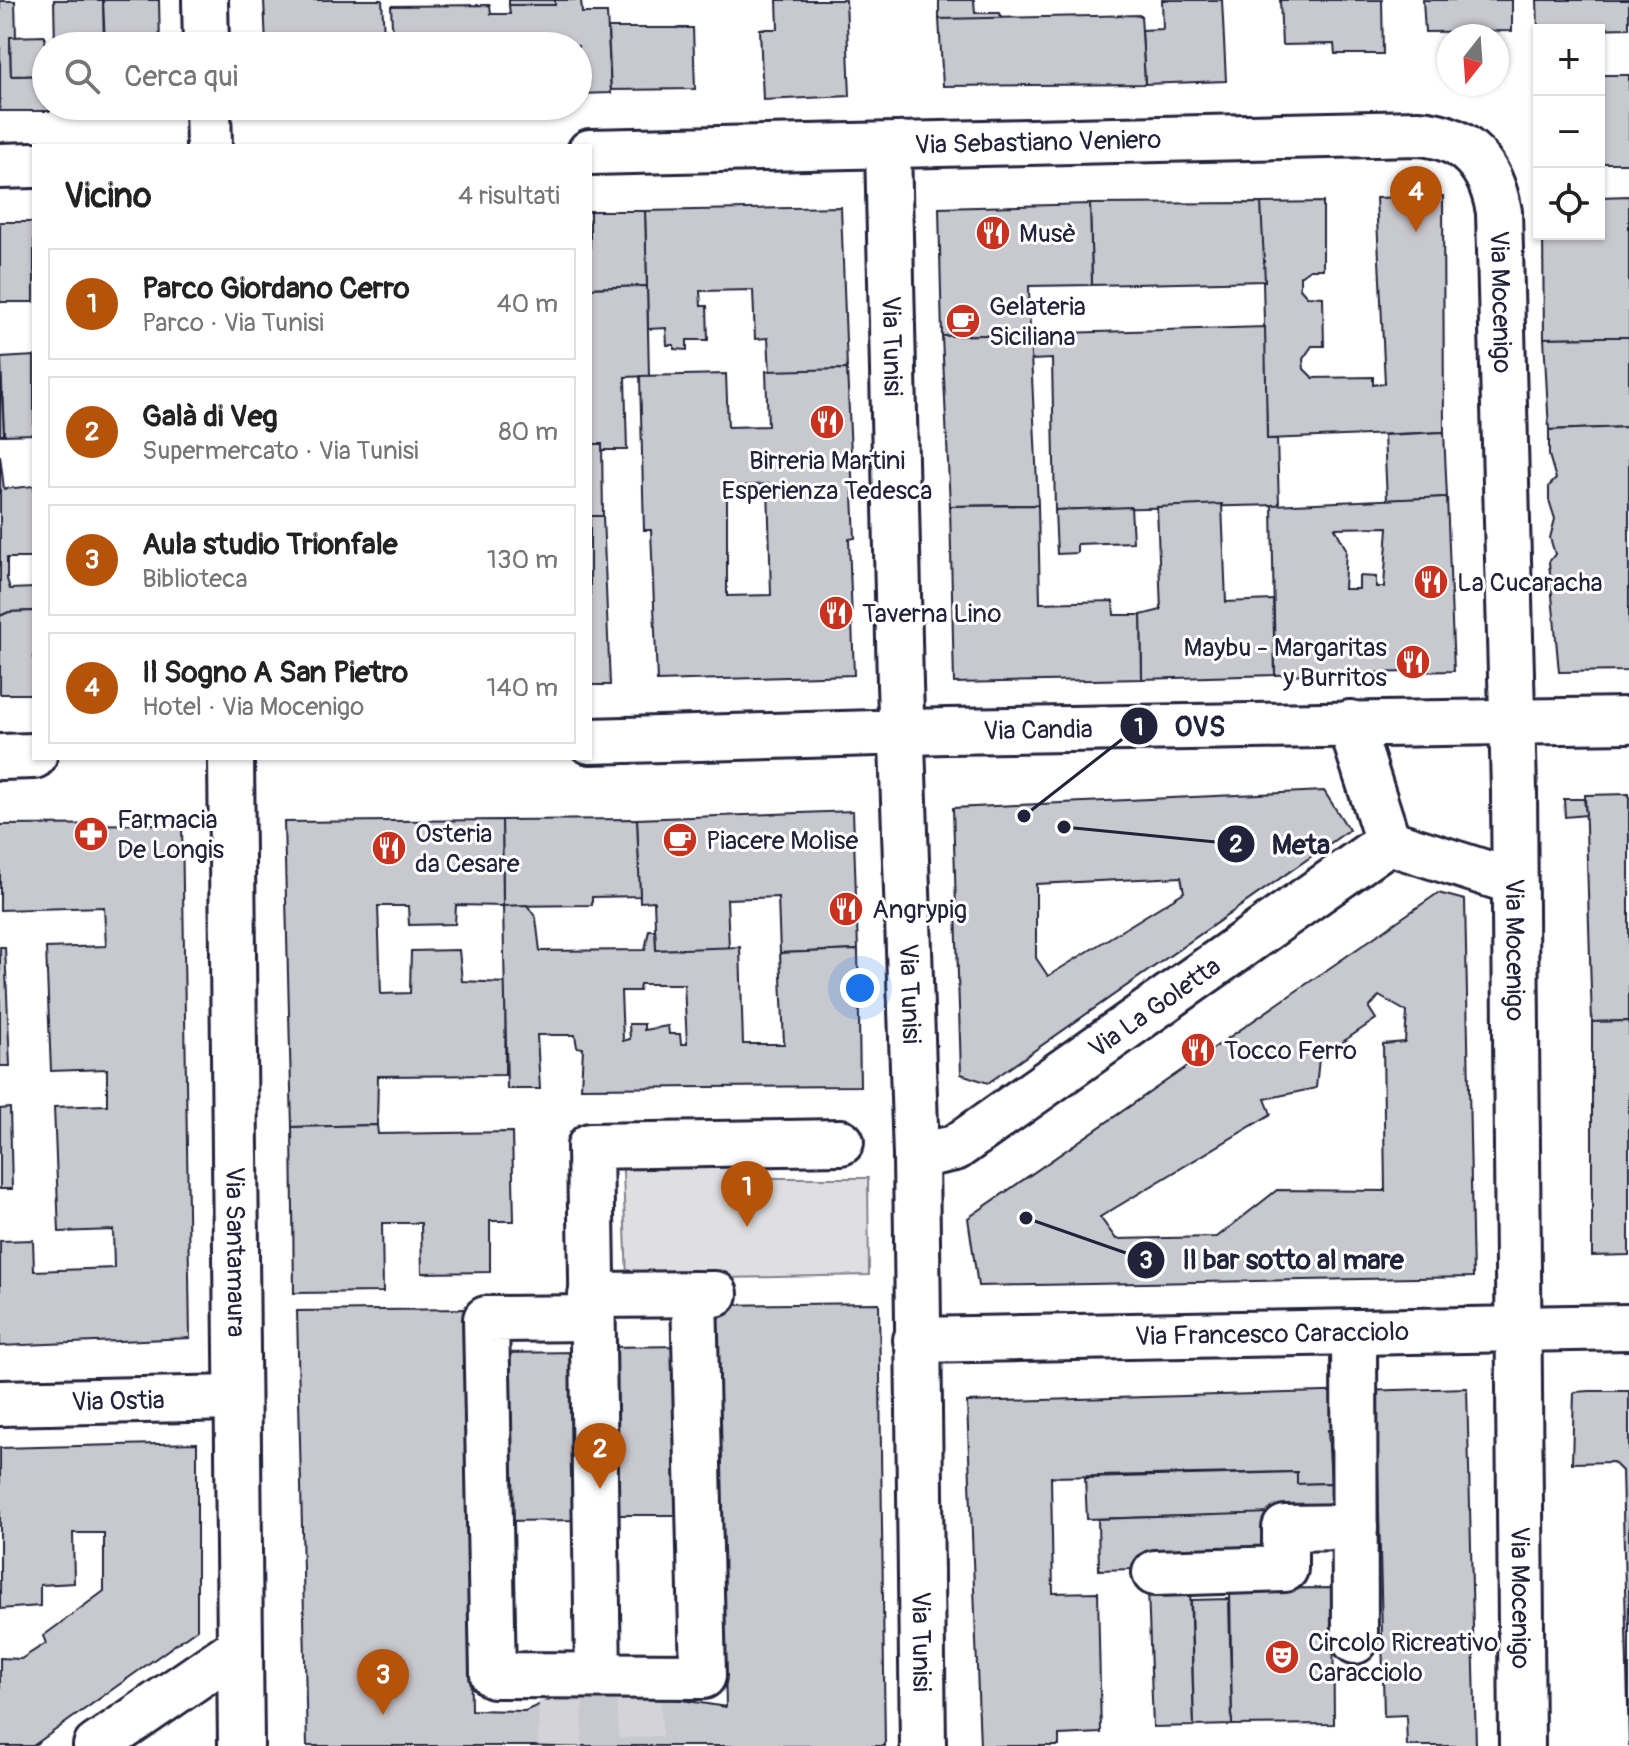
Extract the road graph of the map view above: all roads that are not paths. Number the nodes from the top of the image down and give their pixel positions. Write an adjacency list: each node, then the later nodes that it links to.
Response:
1 (205, 0): 2 (street)
2 (206, 32)
3 (208, 120): 4 (street)
4 (209, 144)
5 (888, 146): 6 (street, Via Sebastiano Veniero); 7 (street, Via Sebastiano Veniero); 13 (street, Via Tunisi)
6 (592, 152)
7 (1478, 157): 11 (street, Via Mocenigo)
8 (32, 165): 9 (street)
9 (0, 166)
10 (1629, 720): 11 (street, Via Candia)
11 (1512, 721): 12 (street, Via Candia); 19 (street, Via Mocenigo)
12 (1350, 723): 13 (street, Via Candia); 18 (street)
13 (902, 734): 14 (street, Via Candia); 21 (street, Via Tunisi)
14 (592, 741)
15 (32, 756): 16 (street)
16 (0, 757)
17 (231, 760): 27 (street, Via Santamaura)
18 (1388, 842): 19 (street); 21 (street, Via La Goletta)
19 (1514, 882): 24 (street, Via Mocenigo)
20 (841, 1142): 22 (street)
21 (916, 1156): 26 (street, Via Tunisi)
22 (591, 1306): 33 (street); 33 (street); 33 (street)
23 (1629, 1327): 24 (street, Via Francesco Caracciolo)
24 (1519, 1328): 25 (street, Via Francesco Caracciolo); 37 (street, Via Mocenigo)
25 (1354, 1332): 26 (street, Via Francesco Caracciolo); 29 (street)
26 (916, 1340): 36 (street, Via Tunisi)
27 (236, 1398): 28 (street, Via Ostia); 32 (street, Via Santamaura)
28 (0, 1403)
29 (1355, 1527): 30 (street); 31 (street)
30 (1155, 1573)
31 (1355, 1641)
32 (239, 1648): 34 (street); 35 (street, Via Santamaura)
33 (599, 1682)
34 (96, 1746)
35 (241, 1746)
36 (923, 1746)
37 (1522, 1746)

